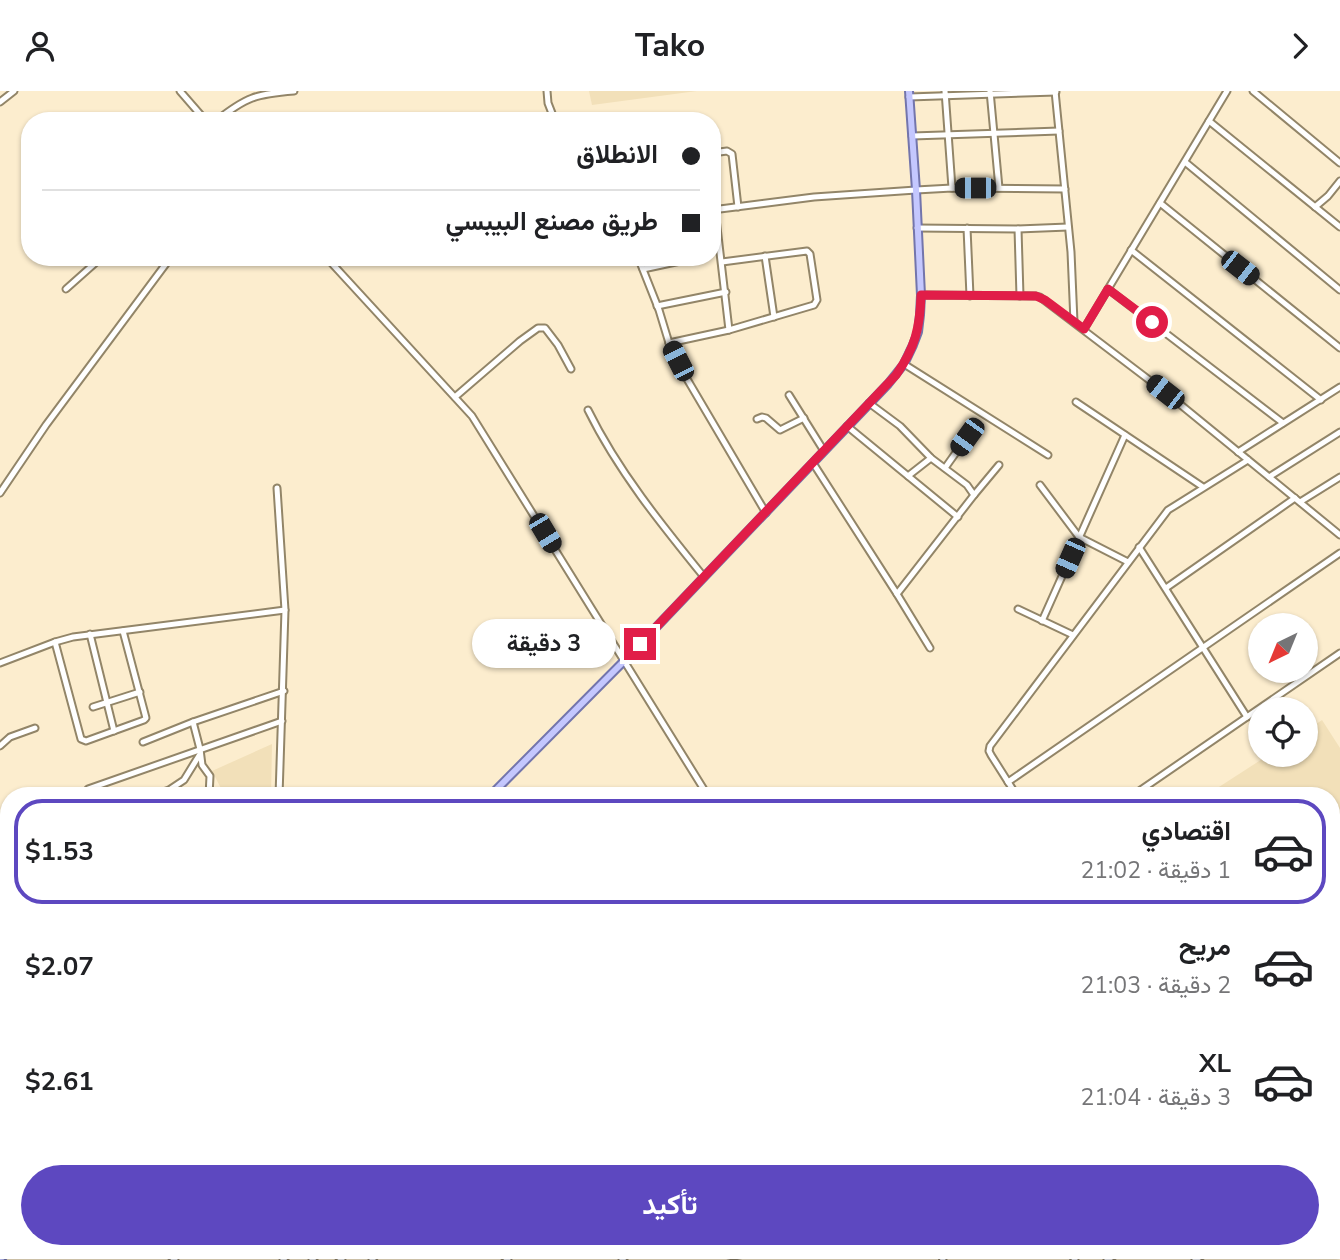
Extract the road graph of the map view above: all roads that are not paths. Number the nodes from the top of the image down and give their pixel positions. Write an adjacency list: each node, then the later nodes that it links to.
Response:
1 (14, 91): 11 (street)
2 (180, 91): 12 (street)
3 (294, 91): 13 (street)
4 (547, 91): 14 (street)
5 (1227, 91): 15 (street)
6 (1253, 91): 22 (street)
7 (1056, 92): 9 (street); 16 (street)
8 (945, 93): 9 (street); 10 (street); 18 (street)
9 (990, 93): 17 (street)
10 (909, 94): 19 (main road)
11 (0, 102)
12 (198, 112)
13 (227, 112)
14 (552, 112)
15 (1209, 121): 21 (street); 30 (street)
16 (1059, 131): 17 (street); 26 (street)
17 (994, 132): 18 (street); 25 (street)
18 (948, 134): 19 (street); 24 (street)
19 (912, 136): 27 (main road)
20 (721, 152): 29 (street)
21 (1185, 162): 28 (street); 49 (street)
22 (1340, 163)
23 (1340, 181): 30 (street)
24 (952, 188): 25 (street); 27 (street)
25 (999, 188): 26 (street)
26 (1065, 189): 32 (street)
27 (916, 190): 29 (street); 34 (main road)
28 (1160, 204): 37 (street); 60 (street)
29 (738, 207): 31 (street)
30 (1315, 207): 33 (street)
31 (721, 209)
32 (1068, 227): 36 (street); 56 (street)
33 (1340, 227)
34 (917, 228): 35 (street); 51 (main road)
35 (967, 228): 36 (street); 52 (street)
36 (1018, 229): 53 (street)
37 (1131, 250): 48 (street); 66 (street)
38 (721, 253): 40 (street)
39 (765, 256): 40 (street); 55 (street); 55 (street)
40 (722, 262): 50 (street)
41 (92, 266): 47 (street)
42 (164, 266): 91 (street)
43 (334, 266): 65 (street)
44 (642, 266): 46 (street)
45 (657, 266): 46 (street)
46 (643, 269): 54 (street)
47 (66, 289)
48 (1108, 289): 57 (street); 72 (street)
49 (1340, 290)
50 (726, 292): 54 (street); 58 (street)
51 (921, 295): 52 (street); 61 (main road)
52 (970, 296): 53 (street)
53 (1020, 296): 56 (street)
54 (657, 306): 59 (street)
55 (774, 317): 58 (street)
56 (1074, 322): 57 (street)
57 (1084, 329): 78 (street)
58 (729, 330): 59 (street)
59 (669, 344): 94 (street)
60 (1340, 348)
61 (904, 364): 68 (main road); 79 (street)
62 (571, 369): 65 (street)
63 (1340, 387): 66 (street)
64 (789, 395): 70 (street)
65 (455, 397): 116 (street)
66 (1321, 400): 72 (street)
67 (1076, 402): 75 (street)
68 (869, 403): 73 (main road); 80 (street)
69 (588, 410): 103 (street)
70 (804, 418): 71 (street); 77 (street)
71 (757, 419)
72 (1283, 423): 78 (street)
73 (847, 426): 77 (main road); 85 (street)
74 (1340, 432): 86 (street)
75 (1125, 435): 89 (street); 99 (street)
76 (967, 437): 84 (street)
77 (824, 450): 82 (main road)
78 (1238, 452): 81 (street)
79 (1048, 455)
80 (931, 458): 84 (street); 85 (street)
81 (1248, 460): 86 (street); 89 (street)
82 (813, 463): 94 (main road); 105 (street)
83 (999, 465): 92 (street)
84 (945, 468): 92 (street)
85 (908, 476): 95 (street)
86 (1269, 477): 93 (street)
87 (1340, 477): 93 (street)
88 (1040, 485): 99 (street)
89 (1203, 487): 100 (street)
90 (277, 488): 106 (street)
91 (0, 493)
92 (974, 495): 95 (street)
93 (1298, 500): 97 (street); 104 (street)
94 (766, 513): 103 (main road)
95 (958, 517): 105 (street)
96 (1340, 523): 97 (street)
97 (1332, 528): 98 (street)
98 (1340, 535)
99 (1079, 537): 102 (street); 108 (street)
100 (1139, 547): 102 (street); 104 (street)
101 (1340, 553): 113 (street)
102 (1128, 562): 111 (street)
103 (704, 577): 116 (main road)
104 (1166, 588): 113 (street)
105 (897, 594): 114 (street)
106 (285, 610): 109 (street); 118 (street)
107 (1018, 610): 108 (street)
108 (1042, 621): 111 (street)
109 (123, 631): 110 (street); 119 (street)
110 (90, 635): 112 (street); 120 (street)
111 (1073, 635): 130 (street)
112 (55, 642): 117 (street); 126 (street)
113 (1203, 648): 122 (street); 130 (street)
114 (930, 649)
115 (1340, 653): 122 (street)
116 (624, 661): 135 (main road); 136 (street)
117 (0, 663)
118 (284, 691): 123 (street); 124 (street)
119 (140, 692): 120 (street); 126 (street)
120 (106, 703): 121 (street); 126 (street)
121 (93, 707)
122 (1247, 717): 138 (street)
123 (282, 721): 129 (street); 134 (street)
124 (193, 722): 127 (street); 129 (street)
125 (36, 728): 128 (street)
126 (114, 731)
127 (143, 741)
128 (0, 746)
129 (201, 752): 131 (street); 132 (street); 133 (street)
130 (1008, 782): 137 (street)
131 (94, 787)
132 (174, 787)
133 (209, 787)
134 (279, 787)
135 (499, 787)
136 (702, 787)
137 (1011, 787)
138 (1145, 787)

